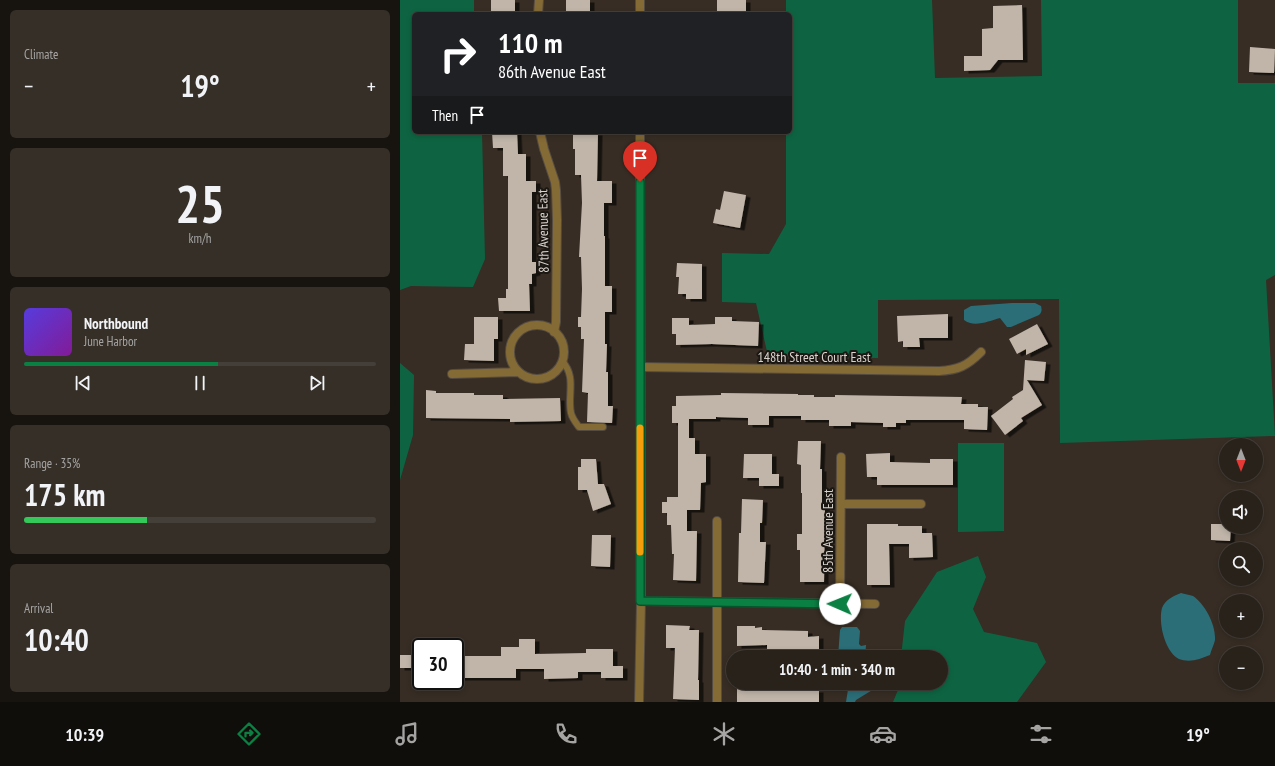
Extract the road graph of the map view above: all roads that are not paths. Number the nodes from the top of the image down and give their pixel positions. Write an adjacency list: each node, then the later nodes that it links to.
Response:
1 (539, 0): 3 (street)
2 (640, 0): 4 (street)
3 (538, 12)
4 (640, 12)
5 (540, 134): 7 (street, 87th Avenue East)
6 (640, 134): 10 (street)
7 (554, 332): 9 (street); 11 (street)
8 (981, 352): 10 (street, 148th Street Court East)
9 (562, 361): 11 (street); 13 (lane)
10 (640, 368): 18 (street)
11 (518, 372): 12 (street)
12 (452, 374)
13 (603, 427)
14 (841, 458): 15 (street, 85th Avenue East)
15 (841, 504): 16 (street); 20 (street, 85th Avenue East)
16 (921, 504)
17 (717, 522): 19 (street)
18 (640, 601): 19 (street); 22 (street)
19 (717, 602): 20 (street); 23 (street)
20 (840, 604): 21 (street)
21 (875, 604)
22 (639, 702)
23 (717, 702)

